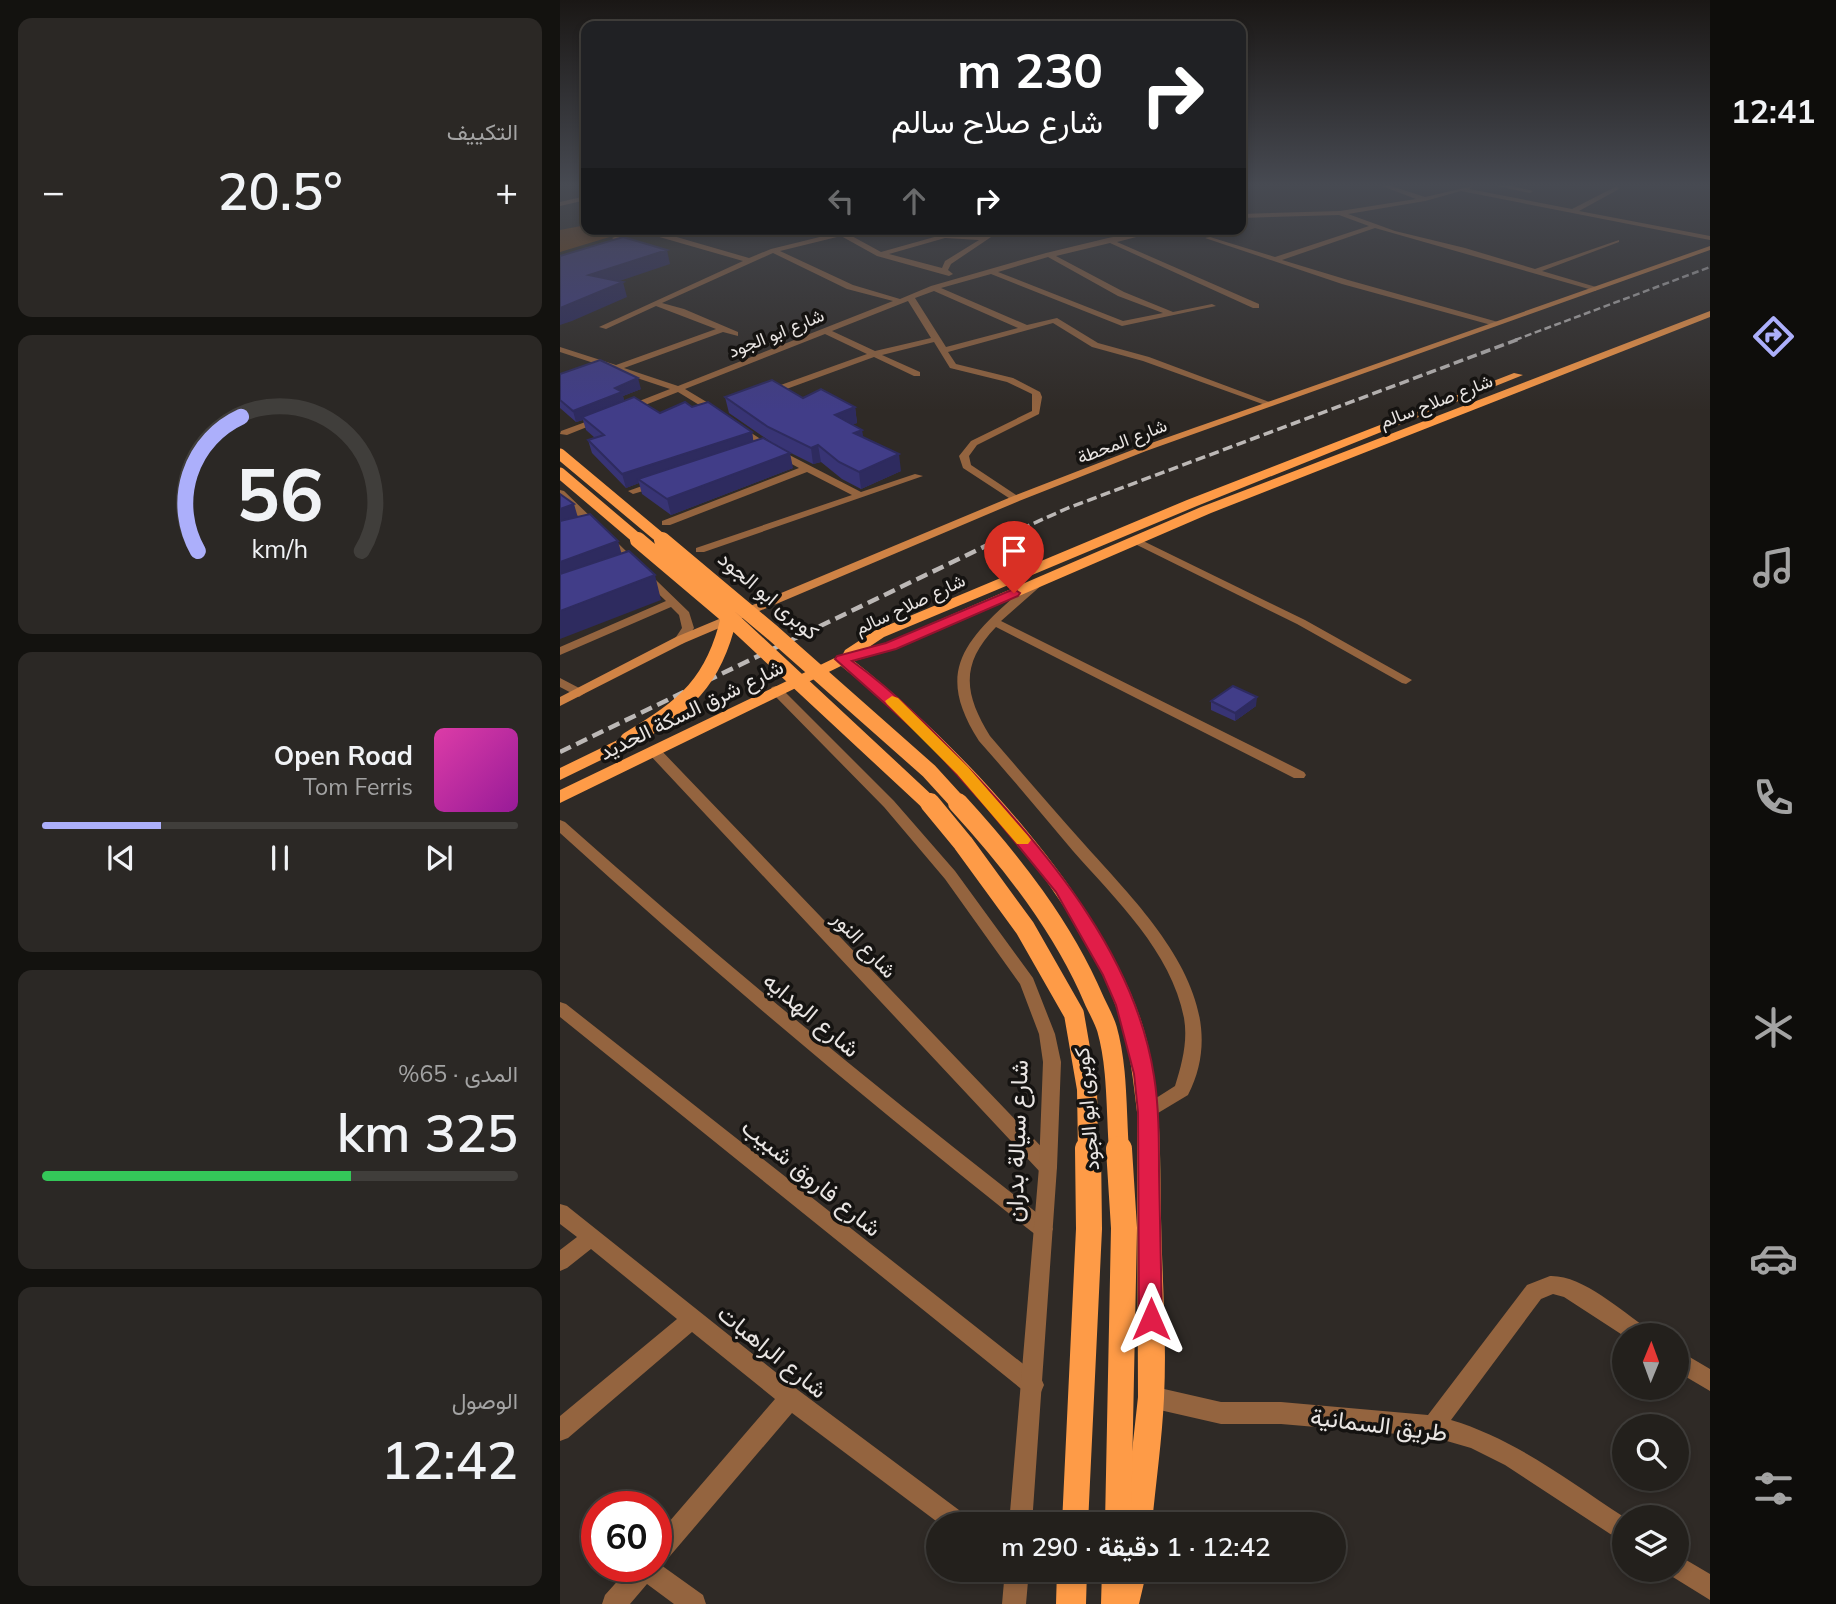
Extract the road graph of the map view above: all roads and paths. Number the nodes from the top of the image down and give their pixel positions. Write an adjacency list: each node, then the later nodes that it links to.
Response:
1 (745, 261): 20 (street)
2 (795, 261): 19 (street)
3 (906, 261): 12 (street)
4 (951, 261): 12 (street)
5 (1027, 261): 13 (street, شارع ابو الجود)
6 (1060, 261): 27 (street)
7 (1155, 261): 23 (street)
8 (1282, 261): 30 (street)
9 (1503, 261): 14 (street)
10 (1563, 261): 14 (street)
11 (1673, 261): 17 (main road, شارع المحطة)
12 (944, 271): 15 (street)
13 (990, 271): 15 (street, شارع ابو الجود); 24 (street)
14 (1535, 271): 17 (street)
15 (963, 279): 16 (street, شارع ابو الجود)
16 (934, 288): 18 (street, شارع ابو الجود); 32 (street)
17 (1593, 289): 30 (main road, شارع المحطة)
18 (910, 297): 19 (street, شارع ابو الجود); 36 (street)
19 (900, 301): 34 (street, شارع ابو الجود)
20 (654, 303): 31 (street); 33 (street)
21 (1710, 303): 70 (main road, شارع صلاح سالم)
22 (1212, 306): 27 (street)
23 (1256, 306)
24 (1088, 311): 25 (street); 27 (street)
25 (1076, 314)
26 (1710, 314): 60 (main road, شارع صلاح سالم)
27 (1173, 315)
28 (1065, 317): 29 (street)
29 (1054, 320): 32 (street); 44 (street)
30 (1495, 324): 44 (main road, شارع المحطة)
31 (603, 327)
32 (1026, 328): 38 (street)
33 (723, 329): 35 (street); 40 (street)
34 (825, 331): 39 (street); 42 (street, شارع ابو الجود)
35 (735, 334)
36 (935, 339): 38 (street); 39 (street)
37 (560, 349): 40 (street)
38 (942, 351): 56 (street)
39 (876, 354): 41 (street); 43 (street)
40 (613, 369): 42 (street)
41 (917, 374)
42 (679, 389): 45 (street, شارع ابو الجود); 46 (street)
43 (760, 396)
44 (1270, 404): 56 (main road, شارع المحطة)
45 (564, 433)
46 (767, 447): 47 (street); 49 (street)
47 (754, 452)
48 (560, 454): 100 (main road, كوبرى ابو الجود, bridge)
49 (807, 468): 55 (street); 57 (street)
50 (560, 473): 66 (main road, كوبرى ابو الجود, bridge)
51 (918, 476): 55 (street)
52 (667, 481): 53 (street)
53 (633, 491)
54 (560, 493): 58 (street)
55 (859, 495): 61 (street)
56 (1015, 499): 68 (main road, شارع المحطة)
57 (666, 523)
58 (598, 529): 59 (street); 62 (street)
59 (585, 533)
60 (1135, 540): 64 (main road, شارع صلاح سالم); 71 (street)
61 (700, 550)
62 (639, 568): 63 (street); 65 (street)
63 (626, 573)
64 (1039, 582): 67 (street); 70 (main road, شارع صلاح سالم)
65 (674, 602): 68 (street); 69 (street)
66 (729, 617): 77 (main road, bridge); 99 (main road, كوبرى ابو الجود, bridge)
67 (994, 622): 78 (street); 82 (street)
68 (680, 640): 74 (main road, شارع المحطة)
69 (560, 651)
70 (842, 659): 73 (main road, شارع شرق السكة الحديد); 82 (main road)
71 (1406, 680)
72 (560, 682): 74 (street)
73 (776, 690): 76 (main road, شارع شرق السكة الحديد); 83 (street, شارع سيالة بدران)
74 (579, 693): 75 (main road, شارع المحطة)
75 (560, 702)
76 (653, 750): 79 (main road, شارع شرق السكة الحديد); 83 (street, شارع النور)
77 (560, 775)
78 (1299, 775)
79 (560, 797)
80 (560, 825): 85 (street, شارع الهدايه)
81 (560, 1008): 92 (street, شارع فاروق شبيب)
82 (1148, 1112): 93 (main road)
83 (1048, 1167): 85 (street, شارع سيالة بدران)
84 (560, 1212): 86 (street, شارع الراهبات)
85 (1043, 1229): 92 (street, شارع سيالة بدران)
86 (591, 1238): 87 (street); 88 (street, شارع الراهبات)
87 (560, 1262)
88 (692, 1319): 94 (street, شارع الراهبات); 96 (street)
89 (1622, 1323): 95 (street)
90 (1689, 1367): 91 (street)
91 (1710, 1381)
92 (1033, 1385): 98 (street, شارع سيالة بدران)
93 (1151, 1397): 95 (street, طريق السمانية); 101 (main road)
94 (790, 1398): 97 (street, شارع الراهبات); 103 (street)
95 (1433, 1426): 102 (street, طريق السمانية)
96 (560, 1430)
97 (942, 1512)
98 (1022, 1512)
99 (1075, 1512)
100 (1118, 1512)
101 (1139, 1512)
102 (1612, 1523)
103 (672, 1536)
104 (1689, 1574): 111 (street)
105 (633, 1582): 112 (street)
106 (670, 1582): 113 (street)
107 (1016, 1582): 114 (street)
108 (1072, 1582): 115 (main road)
109 (1117, 1582): 116 (main road)
110 (1129, 1582): 117 (main road)
111 (1710, 1588)
112 (614, 1604)
113 (694, 1604)
114 (1014, 1604)
115 (1071, 1604)
116 (1116, 1604)
117 (1124, 1604)

